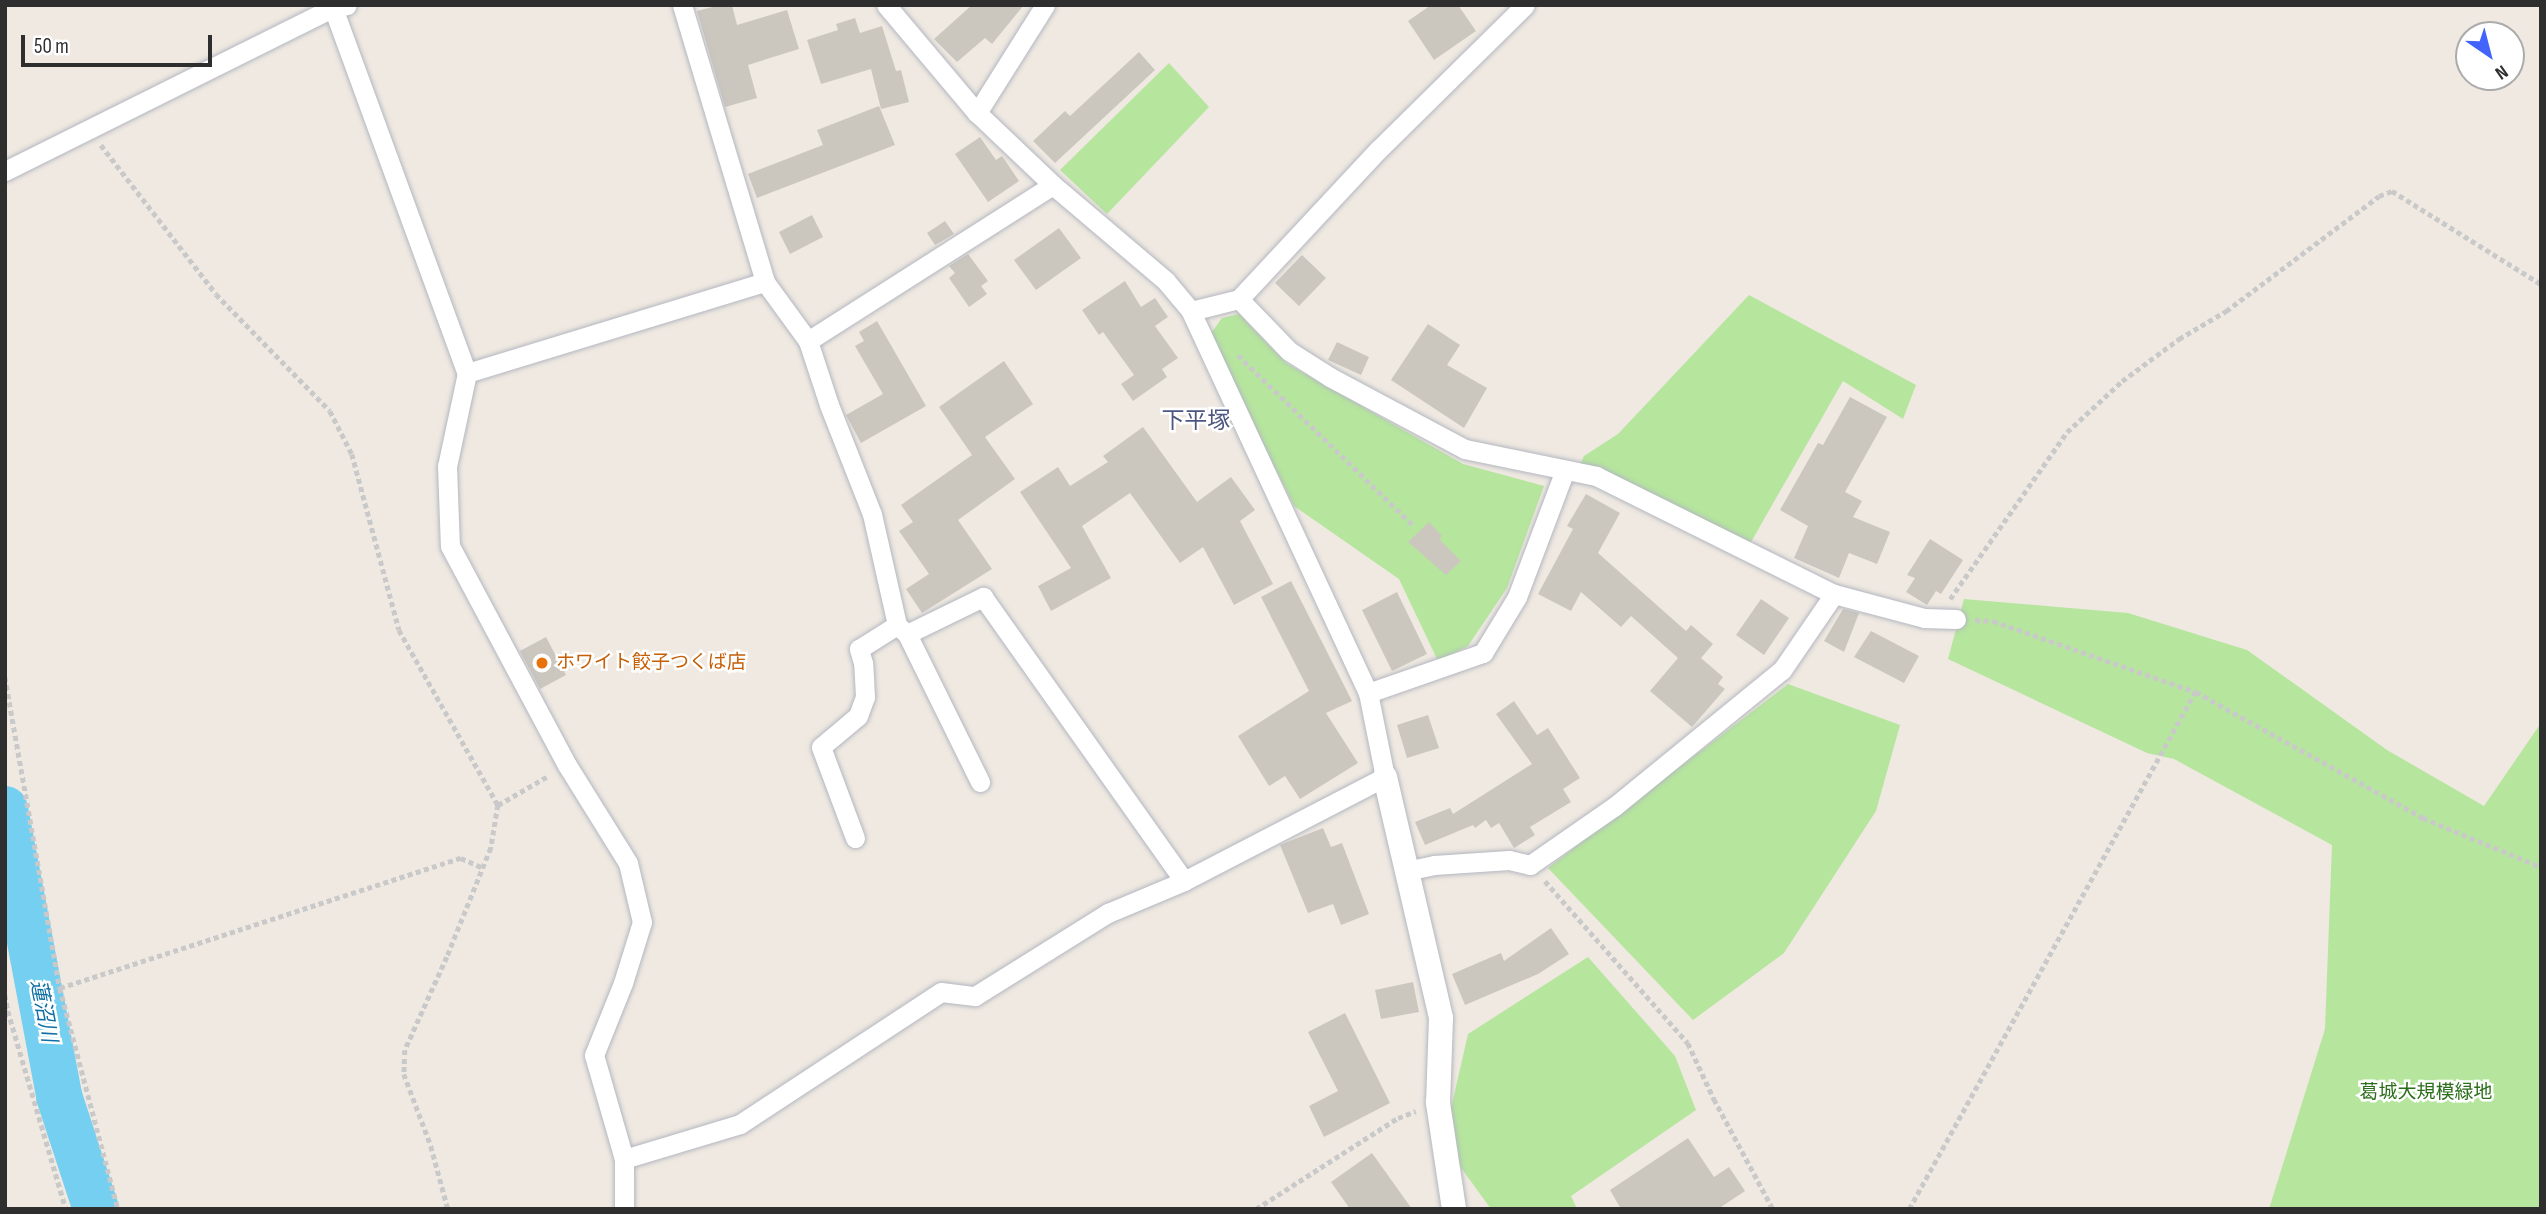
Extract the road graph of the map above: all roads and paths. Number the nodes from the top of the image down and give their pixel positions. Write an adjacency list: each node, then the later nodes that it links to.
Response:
1 (682, 5): 10 (street)
2 (886, 5): 6 (street)
3 (1045, 5): 6 (street)
4 (1525, 5): 12 (street)
5 (337, 6): 7 (street); 16 (street)
6 (977, 113): 9 (street)
7 (87, 128): 8 (street); 29 (path)
8 (5, 171)
9 (1053, 185): 13 (street); 14 (street)
10 (765, 282): 14 (street); 16 (street)
11 (2541, 284): 20 (path)
12 (1239, 299): 13 (street); 17 (street)
13 (1191, 311): 25 (street)
14 (808, 341): 22 (street)
15 (1228, 346): 18 (path)
16 (467, 373): 26 (street)
17 (1565, 470): 19 (street); 25 (street)
18 (1413, 525)
19 (1835, 594): 20 (street); 31 (street)
20 (1924, 618): 21 (street)
21 (1956, 619): 24 (path)
22 (902, 629): 28 (street); 30 (street); 35 (street)
23 (5, 677): 36 (path)
24 (2196, 692): 33 (path); 48 (path)
25 (1368, 693): 27 (street)
26 (567, 765): 29 (path); 40 (street)
27 (1385, 777): 34 (street); 35 (street)
28 (980, 782)
29 (498, 805): 32 (path)
30 (855, 838)
31 (1530, 865): 34 (street); 47 (path)
32 (483, 867): 36 (path); 43 (path)
33 (2541, 867)
34 (1406, 871): 39 (street)
35 (1184, 881): 40 (street)
36 (60, 988): 42 (path)
37 (5, 995): 38 (path)
38 (7, 1012): 41 (path)
39 (1438, 1103): 45 (path); 46 (street)
40 (624, 1159): 44 (street)
41 (66, 1209)
42 (118, 1209)
43 (448, 1209)
44 (624, 1209)
45 (1256, 1209)
46 (1454, 1209)
47 (1773, 1209)
48 (1909, 1209)

